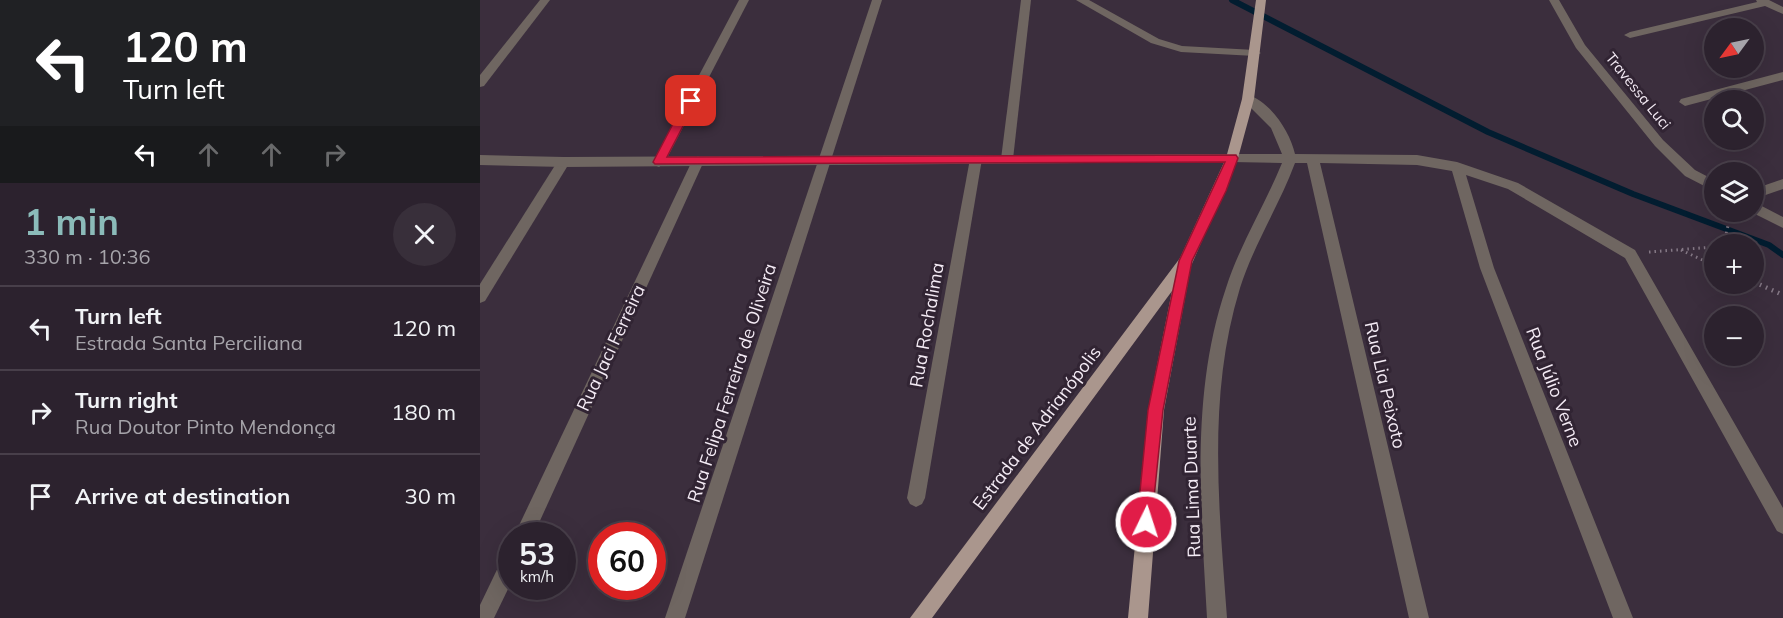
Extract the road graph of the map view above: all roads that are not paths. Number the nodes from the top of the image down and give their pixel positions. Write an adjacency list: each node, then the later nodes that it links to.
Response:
1 (545, 0): 13 (street)
2 (744, 0): 25 (street)
3 (877, 0): 21 (street, Rua Felipa Ferreira de Oliveira)
4 (1026, 0): 18 (street)
5 (1081, 0): 11 (street)
6 (1261, 0): 11 (main road, Estrada de Adrianópolis)
7 (1554, 0): 27 (street, Travessa Luci)
8 (1764, 1): 9 (street); 10 (street)
9 (1783, 11)
10 (1630, 35)
11 (1255, 53): 14 (main road, Estrada de Adrianópolis)
12 (1783, 76): 15 (street)
13 (482, 77)
14 (1248, 99): 16 (main road, Estrada de Adrianópolis); 19 (street)
15 (1685, 102)
16 (1232, 158): 18 (street); 19 (street); 32 (main road, Estrada de Adrianópolis)
17 (976, 159): 18 (street); 21 (street); 34 (street, Rua Rochalima)
18 (1007, 159)
19 (1290, 159): 22 (street); 42 (street, Rua Lima Duarte)
20 (480, 160): 24 (street)
21 (826, 160): 23 (street); 39 (street, Rua Felipa Ferreira de Oliveira)
22 (1313, 160): 26 (street); 43 (street, Rua Lia Peixoto)
23 (698, 161): 25 (street); 35 (street, Rua Jaci Ferreira)
24 (564, 162): 25 (street); 33 (street)
25 (659, 162)
26 (1457, 167): 36 (street); 44 (street, Rua Júlio Verne)
27 (1704, 181)
28 (1783, 184): 29 (street)
29 (1764, 191)
30 (1764, 213): 31 (street)
31 (1783, 223)
32 (1185, 261): 40 (main road, Estrada de Adrianópolis); 41 (main road, Estrada de Adrianópolis)
33 (480, 297)
34 (916, 498)
35 (530, 522)
36 (1783, 525)
37 (498, 589): 38 (street)
38 (484, 618)
39 (675, 618)
40 (920, 618)
41 (1138, 618)
42 (1217, 618)
43 (1419, 618)
44 (1623, 618)

